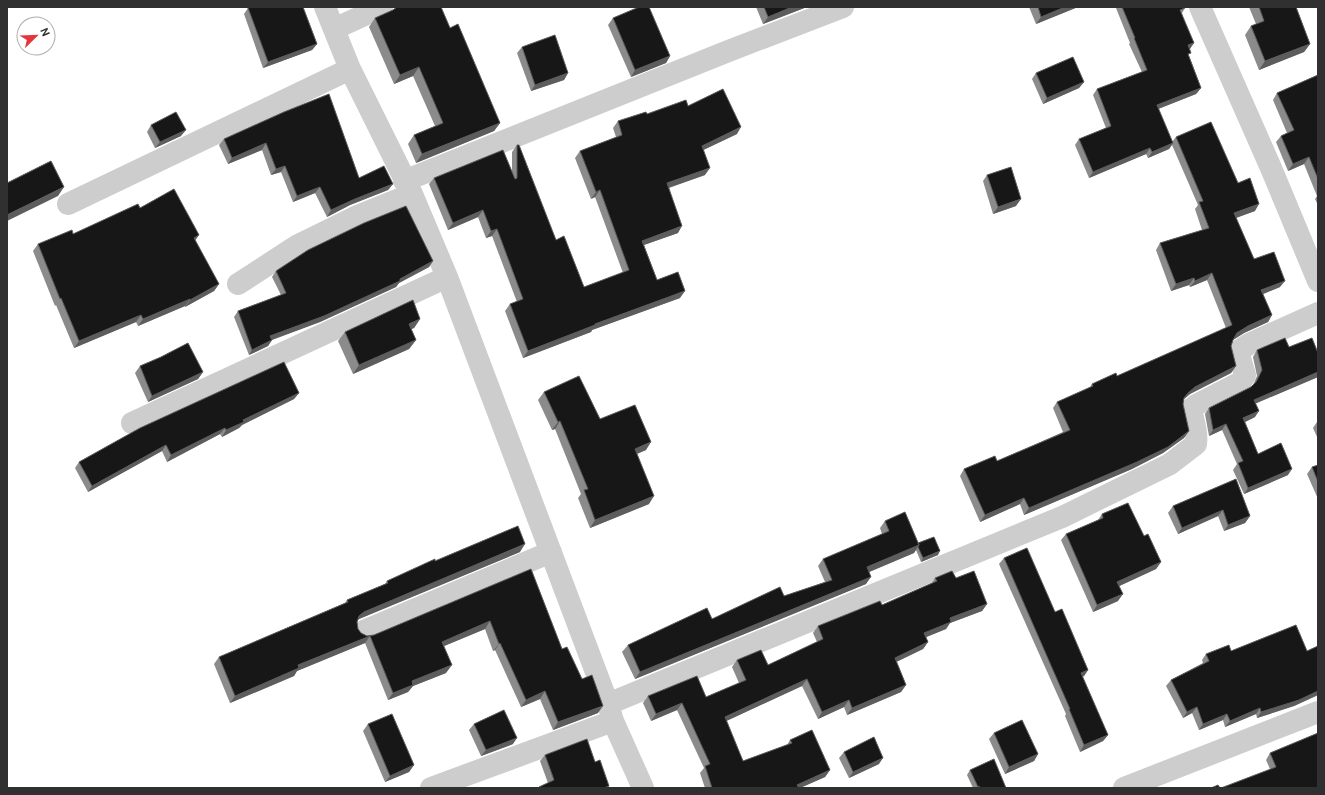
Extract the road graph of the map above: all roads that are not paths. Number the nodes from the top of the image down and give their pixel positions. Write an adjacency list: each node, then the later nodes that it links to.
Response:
1 (325, 7): 5 (street)
2 (382, 7): 5 (street)
3 (843, 7): 7 (street)
4 (1200, 7): 10 (street)
5 (334, 28): 6 (street)
6 (350, 69): 7 (street); 8 (street)
7 (408, 187): 9 (street); 11 (street)
8 (68, 204)
9 (447, 276): 13 (street); 14 (street)
10 (1318, 281)
11 (238, 284)
12 (1318, 313): 16 (street)
13 (132, 423)
14 (551, 552): 15 (street); 16 (street)
15 (364, 631)
16 (611, 712): 18 (street); 19 (street)
17 (1318, 712): 20 (street)
18 (431, 788)
19 (643, 788)
20 (1124, 788)

